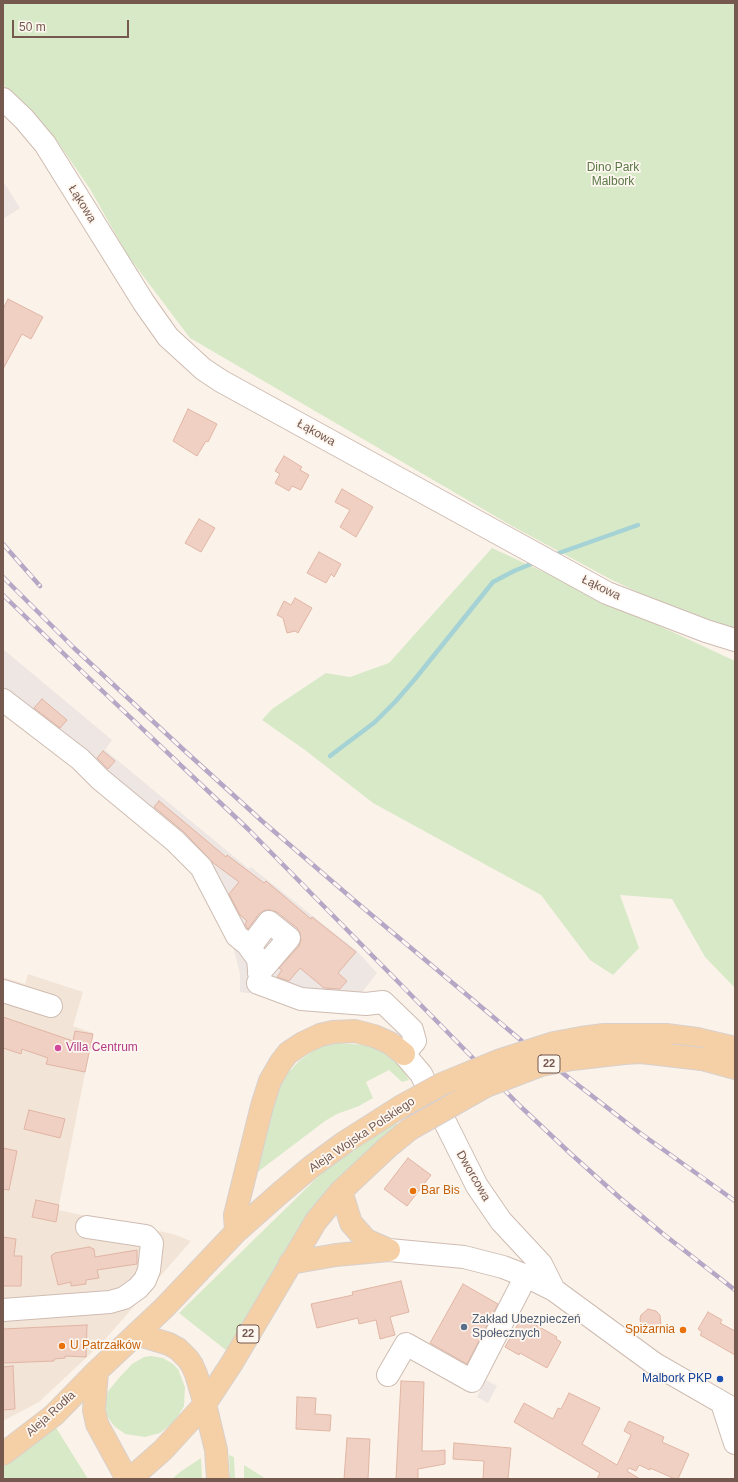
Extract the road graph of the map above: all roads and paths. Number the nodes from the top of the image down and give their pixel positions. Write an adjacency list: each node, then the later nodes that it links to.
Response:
1 (3, 99): 2 (street, Łąkowa)
2 (735, 640)
3 (3, 700): 4 (street)
4 (250, 947): 5 (street); 5 (street)
5 (259, 973): 9 (street)
6 (3, 991): 7 (street)
7 (51, 1006)
8 (735, 1048): 13 (main road, Aleja Wojska Polskiego / 22, bridge)
9 (404, 1054): 13 (main road); 17 (street, Dworcowa)
10 (735, 1068): 11 (main road, Aleja Wojska Polskiego / 22, bridge)
11 (342, 1191): 14 (main road); 15 (main road, Aleja Wojska Polskiego / 22)
12 (87, 1227): 18 (street)
13 (236, 1232): 19 (main road, Aleja Wojska Polskiego / 22)
14 (389, 1250): 15 (main road); 16 (street, Dworcowa)
15 (290, 1263): 22 (main road, Aleja Wojska Polskiego / 22)
16 (526, 1276): 17 (street, Dworcowa); 21 (street)
17 (554, 1290): 23 (street, Dworcowa)
18 (3, 1310)
19 (136, 1334): 20 (main road, 22); 22 (main road)
20 (97, 1371): 25 (main road, Aleja Rodła / 22); 26 (main road)
21 (388, 1375)
22 (204, 1404): 26 (main road, 22); 27 (main road)
23 (728, 1406): 24 (street, Dworcowa)
24 (735, 1444)
25 (7, 1448)
26 (129, 1479)
27 (218, 1479)

